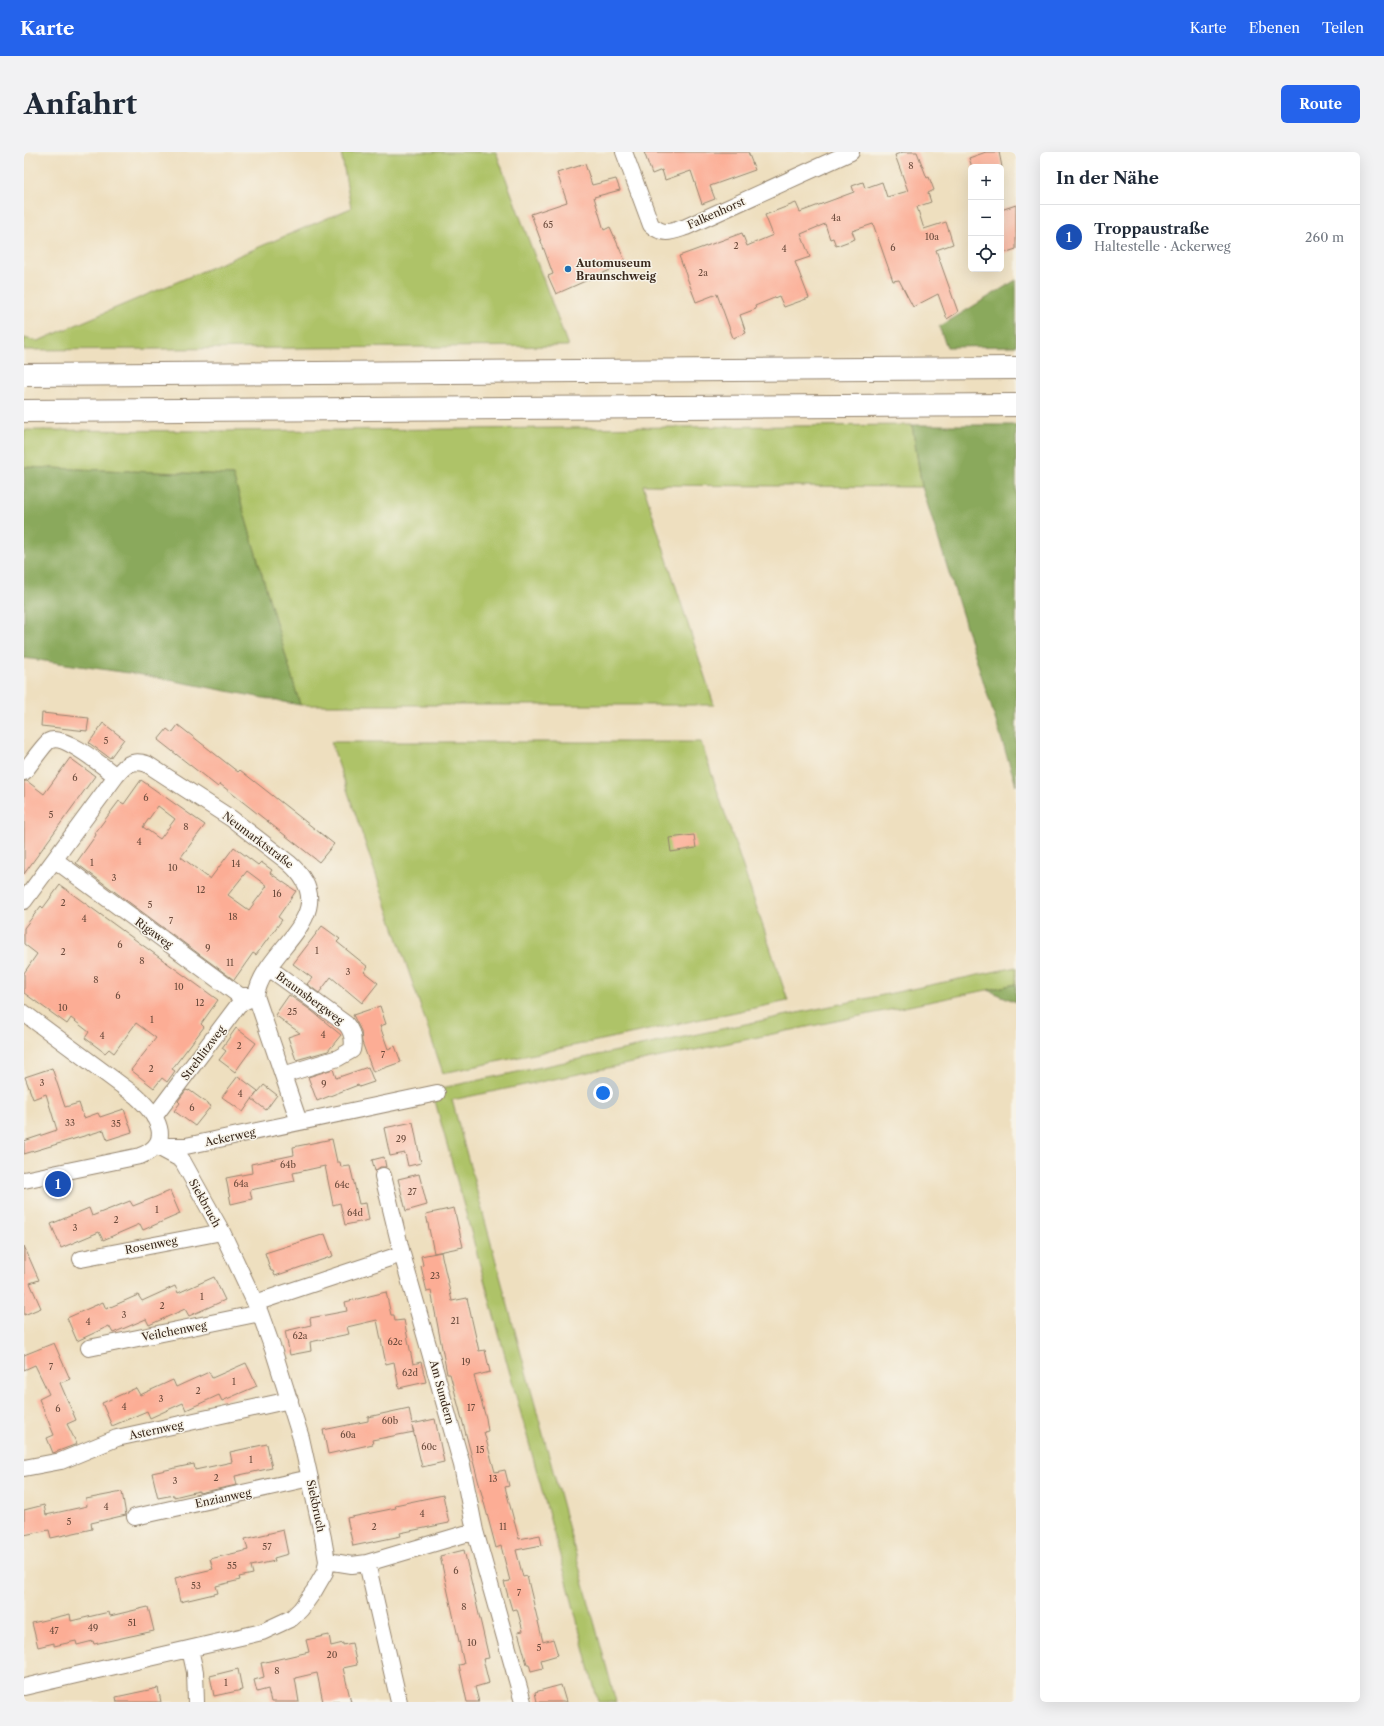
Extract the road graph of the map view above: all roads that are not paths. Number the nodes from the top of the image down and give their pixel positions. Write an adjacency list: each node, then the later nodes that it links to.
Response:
1 (624, 152): 2 (street, Falkenhorst)
2 (851, 152)
3 (1016, 368): 4 (highway)
4 (24, 375)
5 (1016, 405): 6 (highway)
6 (24, 411)
7 (24, 772): 8 (street)
8 (116, 776): 9 (street, Neumarktstraße); 11 (street, Neumarktstraße)
9 (54, 860): 10 (street, Neumarktstraße); 12 (street, Rigaweg)
10 (24, 901)
11 (269, 968): 12 (street, Neumarktstraße); 14 (street, Braunsbergweg)
12 (256, 996): 14 (street); 16 (street, Strehlitzweg)
13 (24, 1013): 16 (street)
14 (284, 1075): 17 (street)
15 (437, 1093): 17 (street, Ackerweg)
16 (154, 1117): 18 (street)
17 (299, 1122): 18 (street, Ackerweg)
18 (156, 1146): 20 (street); 21 (street, Siekbruch)
19 (383, 1176): 22 (street, Am Sundern)
20 (24, 1180)
21 (222, 1232): 23 (street, Rosenweg); 24 (street, Siekbruch)
22 (402, 1254): 24 (street); 30 (street, Am Sundern)
23 (81, 1259)
24 (257, 1308): 25 (street, Veilchenweg); 26 (street, Siekbruch)
25 (89, 1348)
26 (290, 1400): 27 (street, Asternweg); 28 (street, Siekbruch)
27 (24, 1468)
28 (310, 1478): 29 (street, Enzianweg); 31 (street, Siekbruch)
29 (135, 1517)
30 (475, 1531): 32 (street); 37 (street, Am Sundern)
31 (327, 1561): 32 (street); 33 (street)
32 (367, 1563): 36 (street)
33 (190, 1649): 34 (street); 35 (street)
34 (24, 1687)
35 (196, 1702)
36 (399, 1702)
37 (523, 1702)

